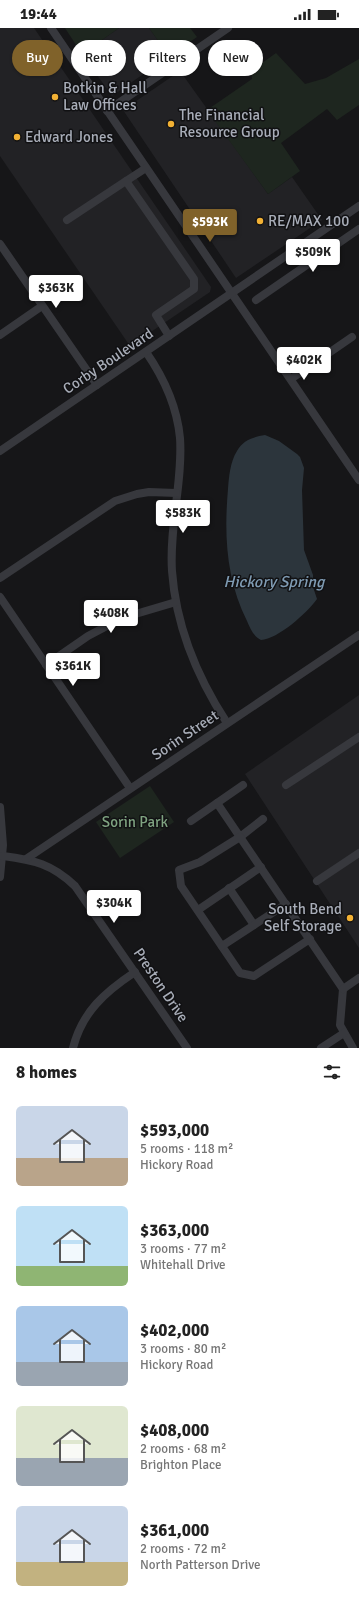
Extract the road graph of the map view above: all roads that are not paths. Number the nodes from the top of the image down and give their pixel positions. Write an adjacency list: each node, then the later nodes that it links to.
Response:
1 (51, 28): 3 (street)
2 (228, 28): 3 (street)
3 (107, 111): 4 (street)
4 (146, 168): 5 (street); 10 (street)
5 (126, 181): 7 (street); 14 (street)
6 (359, 206): 10 (street, Corby Boulevard)
7 (66, 220)
8 (359, 228): 11 (street)
9 (0, 244): 12 (street)
10 (232, 293): 14 (street, Corby Boulevard); 17 (street)
11 (256, 300)
12 (42, 306): 13 (street); 18 (street)
13 (0, 335)
14 (169, 336): 16 (street, Corby Boulevard)
15 (352, 337): 17 (street)
16 (146, 352): 18 (street, Corby Boulevard); 21 (street)
17 (291, 379): 20 (street)
18 (97, 385): 19 (street, Corby Boulevard)
19 (0, 451)
20 (359, 480)
21 (176, 493): 22 (street); 24 (street)
22 (0, 578)
23 (0, 597): 26 (street)
24 (176, 602): 26 (street); 27 (street)
25 (359, 635): 27 (street, Sorin Street)
26 (46, 665): 31 (street)
27 (227, 723): 31 (street, Sorin Street)
28 (359, 737): 30 (street)
29 (243, 785): 32 (street)
30 (286, 785)
31 (130, 788): 39 (street, Sorin Street)
32 (217, 803): 35 (street); 36 (street)
33 (0, 807): 38 (street)
34 (263, 819): 36 (street)
35 (191, 820)
36 (240, 836): 40 (street); 45 (street)
37 (359, 853): 42 (street)
38 (3, 856): 39 (street, Preston Drive); 41 (street)
39 (26, 859): 49 (street, Preston Drive)
40 (261, 867): 43 (street); 44 (street)
41 (0, 877)
42 (316, 881)
43 (229, 888): 45 (street); 46 (street)
44 (286, 904): 46 (street); 47 (street)
45 (198, 910): 48 (street)
46 (254, 925): 48 (street)
47 (310, 939): 48 (street); 51 (street)
48 (222, 946)
49 (135, 972): 53 (street); 54 (street, Preston Drive)
50 (359, 978): 51 (street)
51 (343, 989): 52 (street)
52 (344, 1033): 55 (street); 56 (street)
53 (73, 1048)
54 (187, 1048)
55 (321, 1048)
56 (353, 1048)

